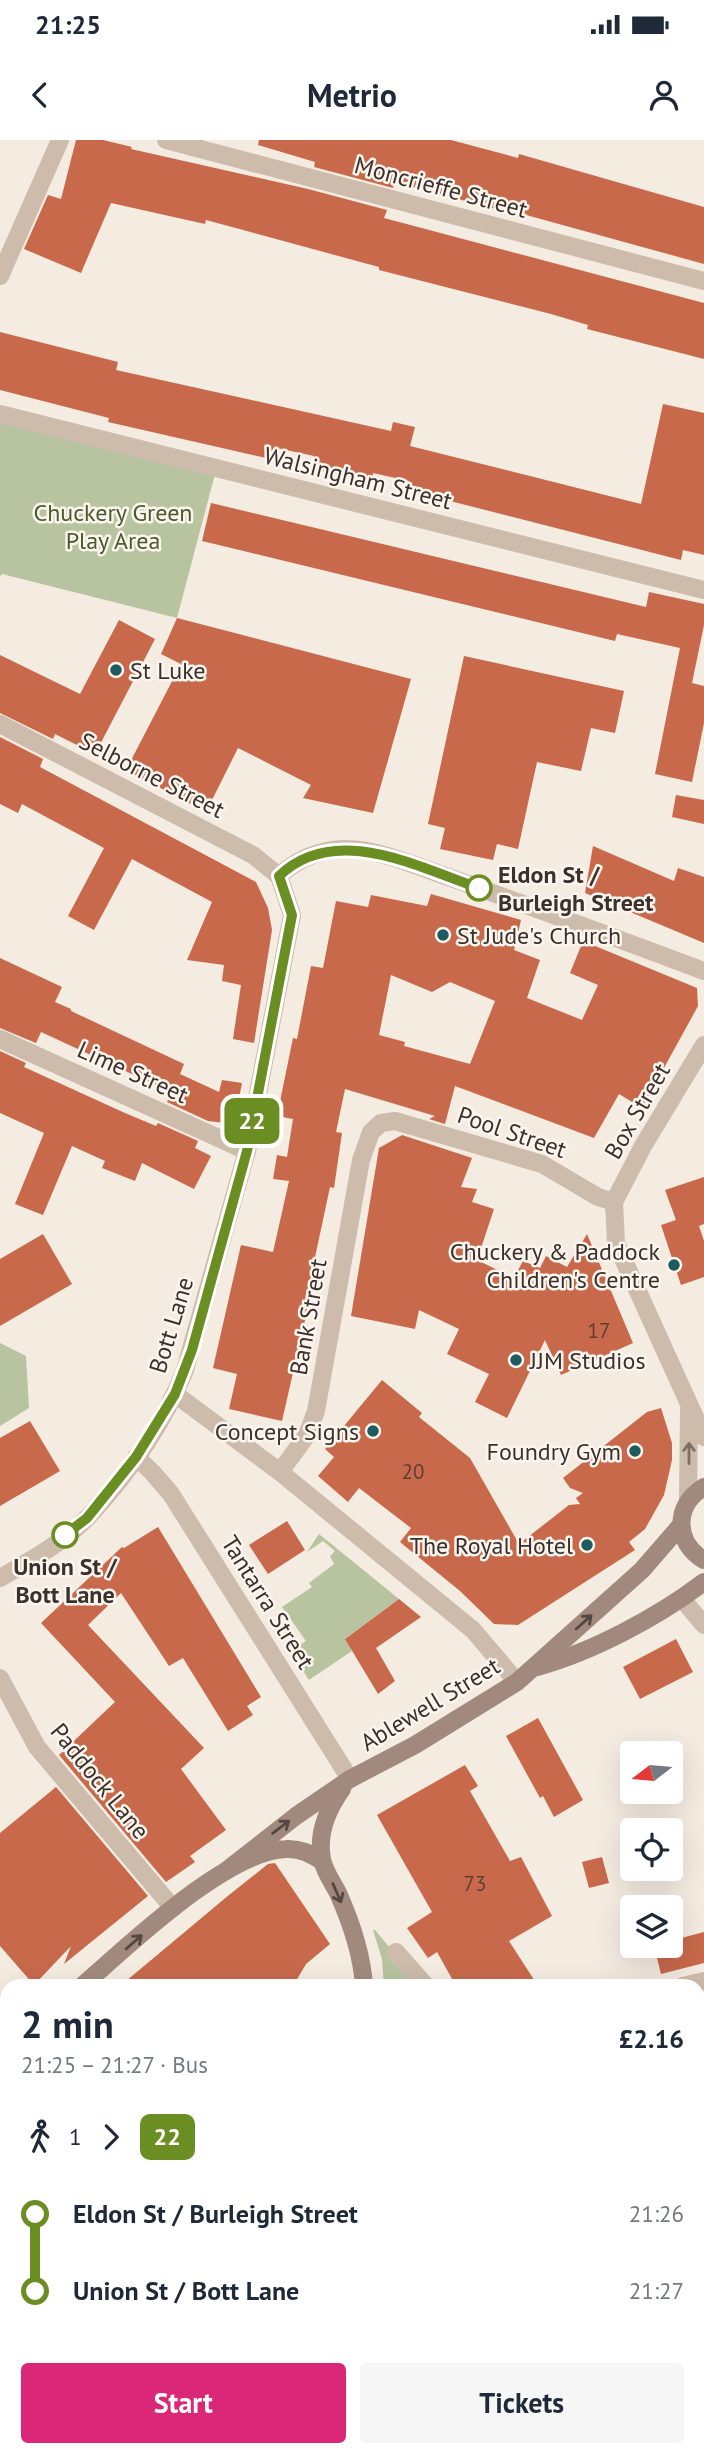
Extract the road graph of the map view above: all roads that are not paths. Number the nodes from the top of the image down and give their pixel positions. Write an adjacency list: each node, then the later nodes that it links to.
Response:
1 (60, 140): 3 (street)
2 (166, 140): 4 (street, Moncrieffe Street)
3 (0, 276)
4 (704, 281)
5 (0, 414): 6 (street, Walsingham Street)
6 (704, 590)
7 (0, 724): 8 (street, Selborne Street)
8 (279, 876): 9 (street); 12 (street, Bott Lane)
9 (704, 971)
10 (0, 1039): 12 (street, Lime Street)
11 (704, 1045): 14 (street, Box Street)
12 (247, 1151): 15 (street, Bott Lane)
13 (361, 1160): 14 (street, Pool Street); 19 (street, Bank Street)
14 (614, 1202): 16 (street)
15 (175, 1394): 18 (street); 19 (street, Bott Lane)
16 (689, 1407): 17 (street); 21 (street, one-way to 16)
17 (704, 1437)
18 (136, 1457): 24 (street); 31 (street, Tantarra Street)
19 (280, 1472): 30 (street, Bott Lane)
20 (704, 1487): 21 (street)
21 (688, 1500): 22 (street)
22 (681, 1525): 23 (street); 28 (street, Ablewell Street, one-way to 22)
23 (704, 1560)
24 (0, 1578)
25 (704, 1582): 26 (street, Ablewell Street)
26 (682, 1599): 27 (street); 28 (street, Ablewell Street)
27 (704, 1625)
28 (534, 1668): 30 (street, Ablewell Street)
29 (0, 1678): 34 (street, Paddock Lane)
30 (517, 1682): 31 (street, Ablewell Street)
31 (350, 1779): 32 (street, Ablewell Street); 33 (street, Ablewell Street, one-way to 31)
32 (322, 1861): 33 (street, Ablewell Street); 37 (street, one-way to 37)
33 (227, 1870): 34 (street, Ablewell Street)
34 (173, 1908): 36 (street, Ablewell Street, one-way to 34)
35 (396, 1952): 38 (street)
36 (90, 1979)
37 (363, 1979)
38 (420, 1979)

